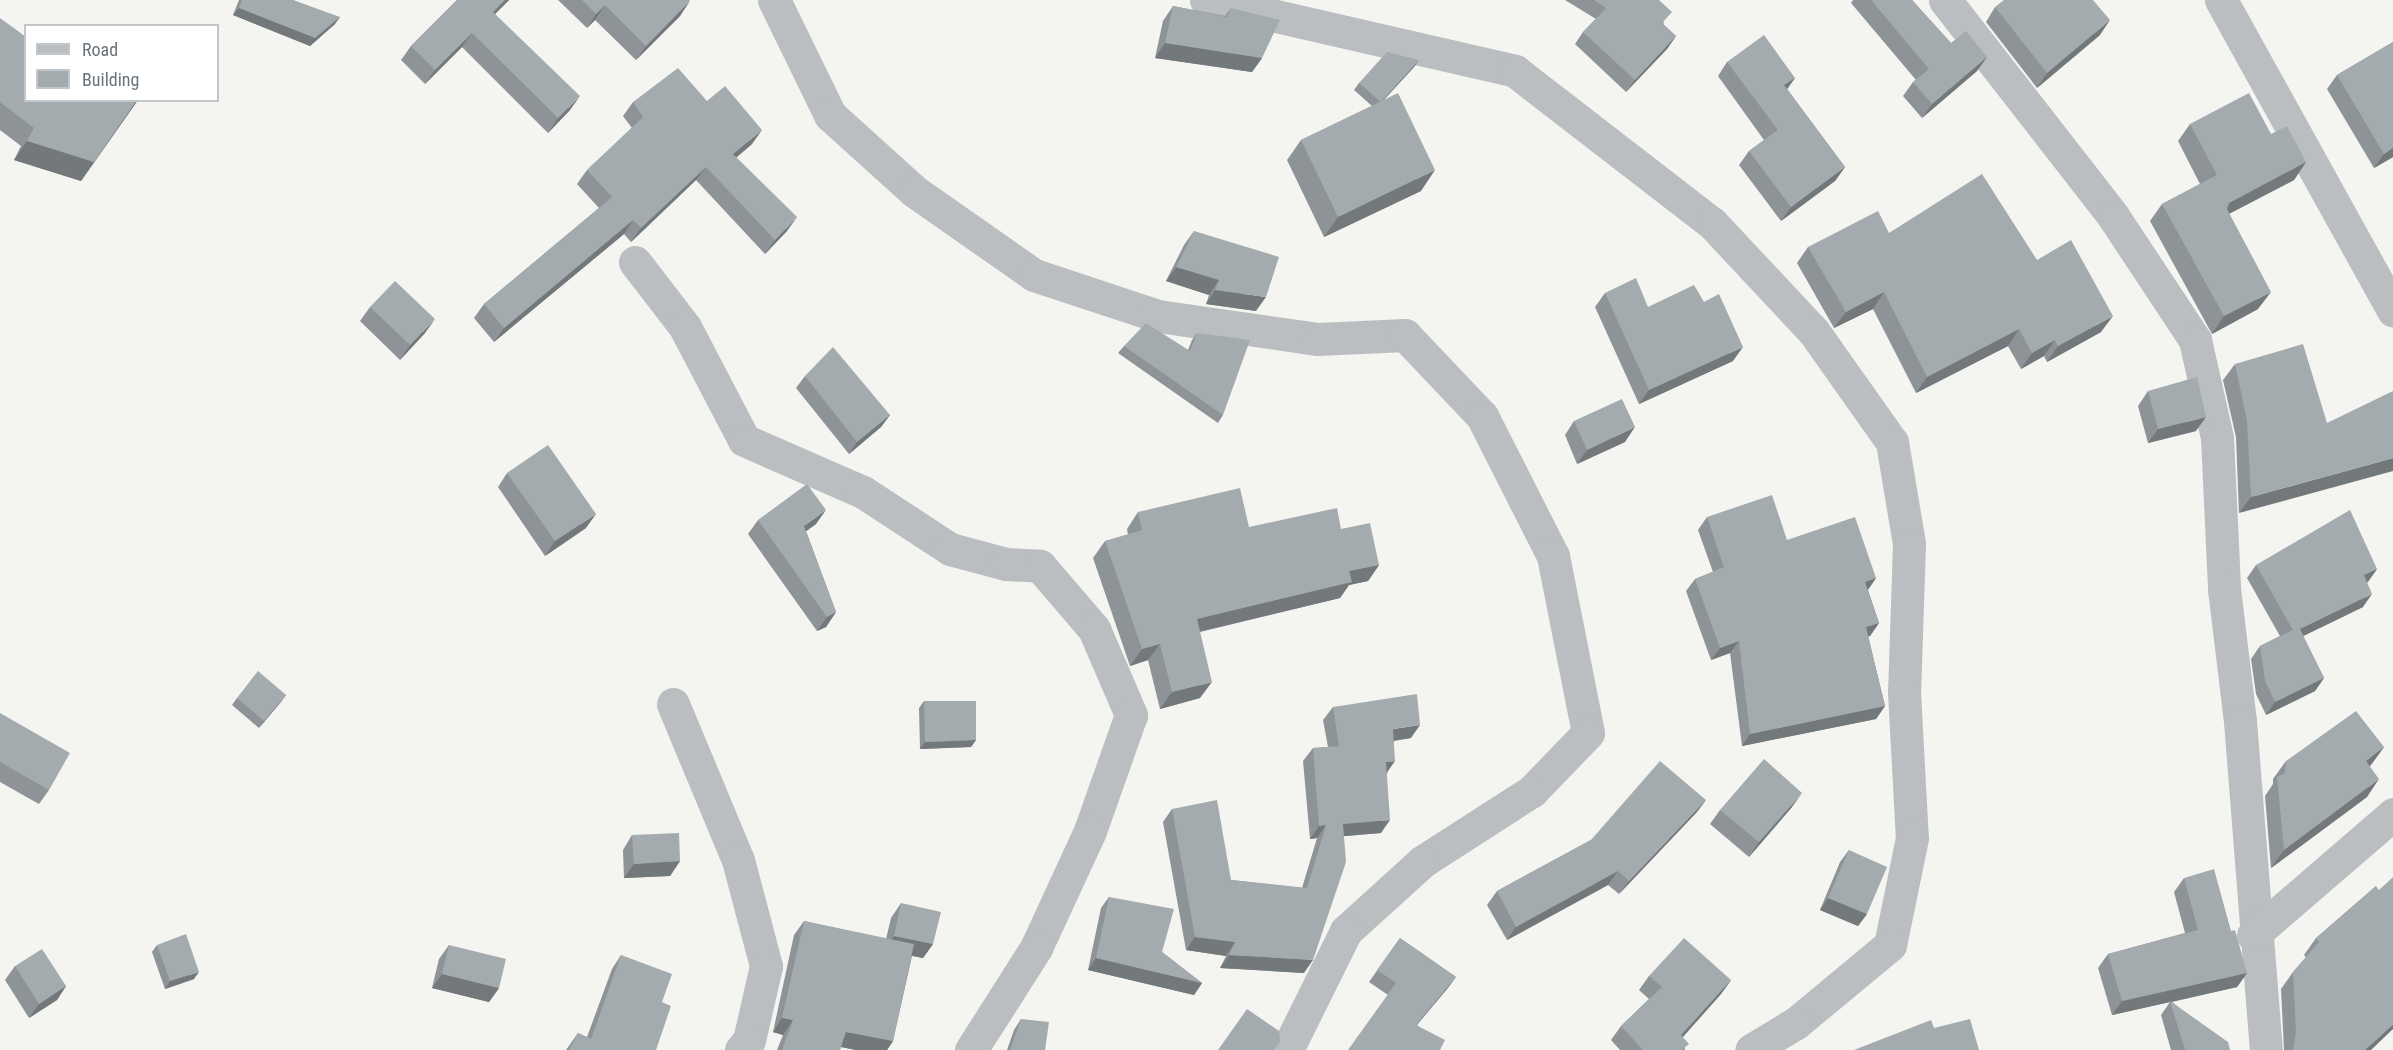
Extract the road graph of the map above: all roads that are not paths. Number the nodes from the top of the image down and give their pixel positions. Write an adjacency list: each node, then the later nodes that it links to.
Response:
1 (774, 0): 12 (street)
2 (1206, 0): 13 (street)
3 (1945, 0): 9 (street)
4 (2222, 0): 6 (street)
5 (635, 262): 11 (street)
6 (2393, 310)
7 (673, 704): 10 (street)
8 (2393, 814): 9 (street)
9 (2253, 936): 14 (street)
10 (741, 1050)
11 (971, 1050)
12 (1287, 1050)
13 (1751, 1050)
14 (2266, 1050)

